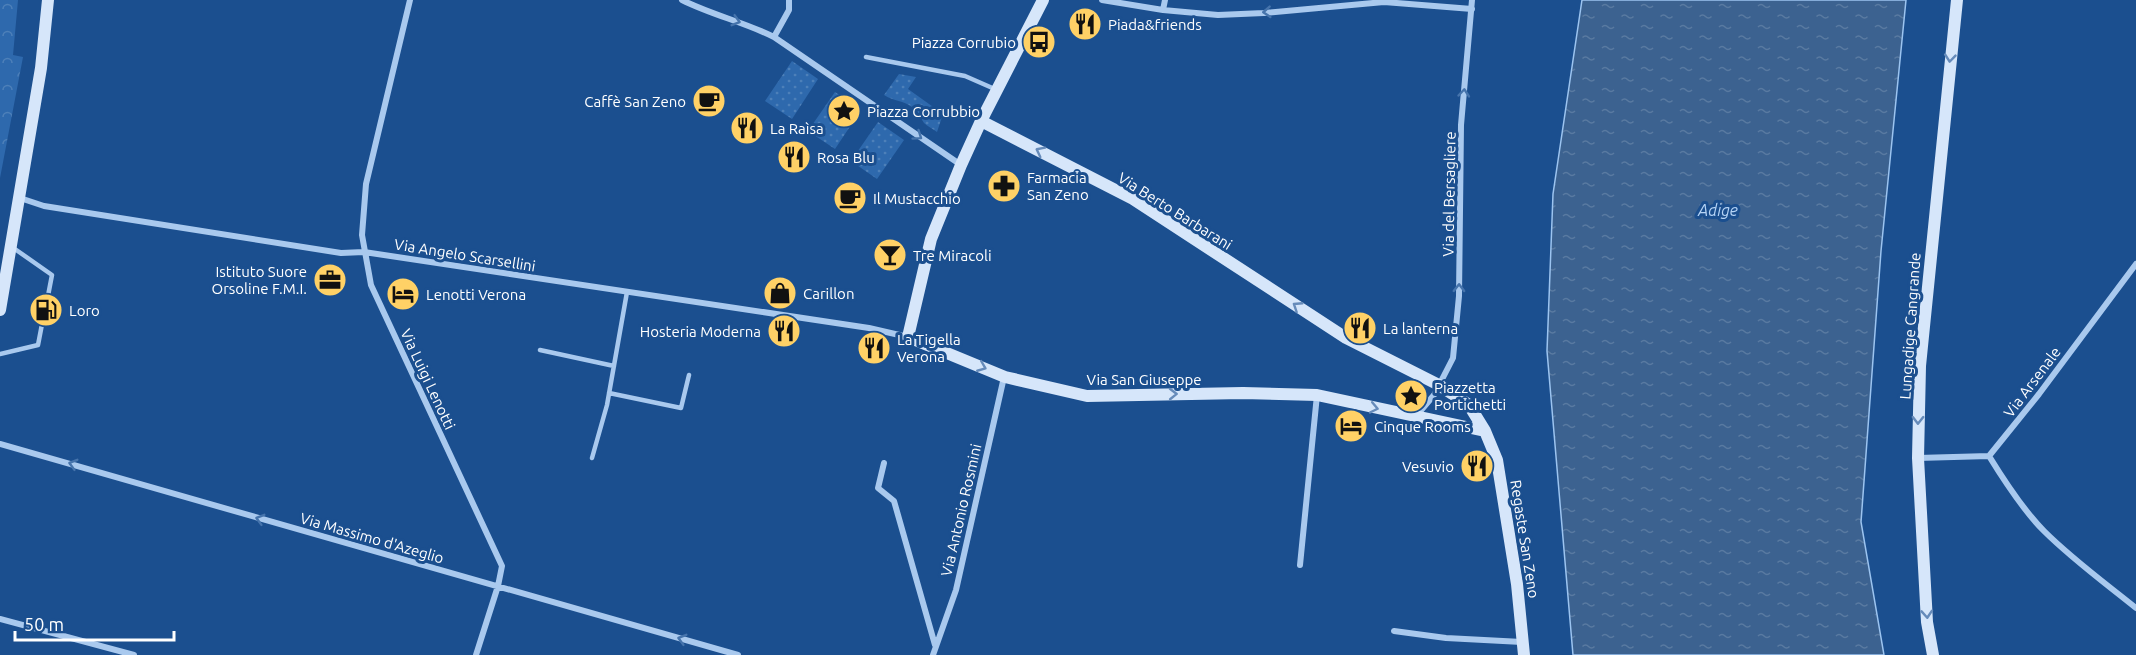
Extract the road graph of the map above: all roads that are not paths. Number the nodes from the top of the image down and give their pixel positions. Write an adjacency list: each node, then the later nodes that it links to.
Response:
1 (48, 0): 17 (street)
2 (410, 0): 19 (street, Via Luigi Lenotti)
3 (682, 0): 12 (street, one-way to 12)
4 (789, 0): 12 (street)
5 (1043, 0): 14 (street)
6 (1102, 0): 11 (street)
7 (1166, 0): 11 (street)
8 (1472, 0): 10 (street, Via del Bersagliere)
9 (1957, 0): 39 (street, Lungadige Cangrande, one-way to 39)
10 (1472, 9): 11 (street, one-way to 11); 31 (street, Via del Bersagliere, one-way to 10)
11 (1162, 10)
12 (774, 37): 16 (street, one-way to 16)
13 (866, 57): 14 (lane)
14 (997, 90): 15 (street)
15 (981, 121): 16 (street); 31 (street, Via Berto Barbarani, one-way to 15)
16 (961, 165): 25 (street)
17 (20, 198): 18 (street); 19 (street, Via Angelo Scarsellini)
18 (11, 246): 22 (lane); 23 (street)
19 (364, 252): 21 (street, Via Angelo Scarsellini); 42 (street, Via Luigi Lenotti)
20 (2136, 264): 37 (street, Via Arsenale)
21 (627, 292): 25 (street, Via Angelo Scarsellini); 28 (lane)
22 (47, 301)
23 (0, 310)
24 (44, 319): 27 (lane)
25 (908, 337): 30 (street, Via San Giuseppe, one-way to 30)
26 (540, 350): 28 (lane)
27 (0, 354)
28 (614, 366): 32 (lane)
29 (689, 375): 32 (lane)
30 (1005, 377): 33 (street, Via San Giuseppe, one-way to 33); 47 (street, Via Antonio Rosmini)
31 (1439, 385): 34 (street); 35 (street)
32 (609, 393): 38 (lane)
33 (1317, 395): 34 (street, one-way to 34); 41 (street)
34 (1414, 417): 35 (street)
35 (1485, 431): 46 (street, Regaste San Zeno)
36 (0, 444): 42 (street, Via Massimo d'Azeglio, one-way to 36)
37 (1989, 456): 39 (street); 43 (street)
38 (592, 458)
39 (1918, 458): 53 (street, Lungadige Cangrande, one-way to 53)
40 (884, 464): 47 (street, Via Antonio Rosmini)
41 (1300, 565)
42 (498, 586): 49 (street, Via Luigi Lenotti); 50 (street, Via Massimo d'Azeglio, one-way to 42)
43 (2136, 608)
44 (0, 619): 48 (street)
45 (1394, 631): 46 (street)
46 (1523, 642): 52 (street, Regaste San Zeno)
47 (936, 646): 51 (street, Via Antonio Rosmini)
48 (134, 655)
49 (476, 655)
50 (738, 655)
51 (933, 655)
52 (1524, 655)
53 (1933, 655)

